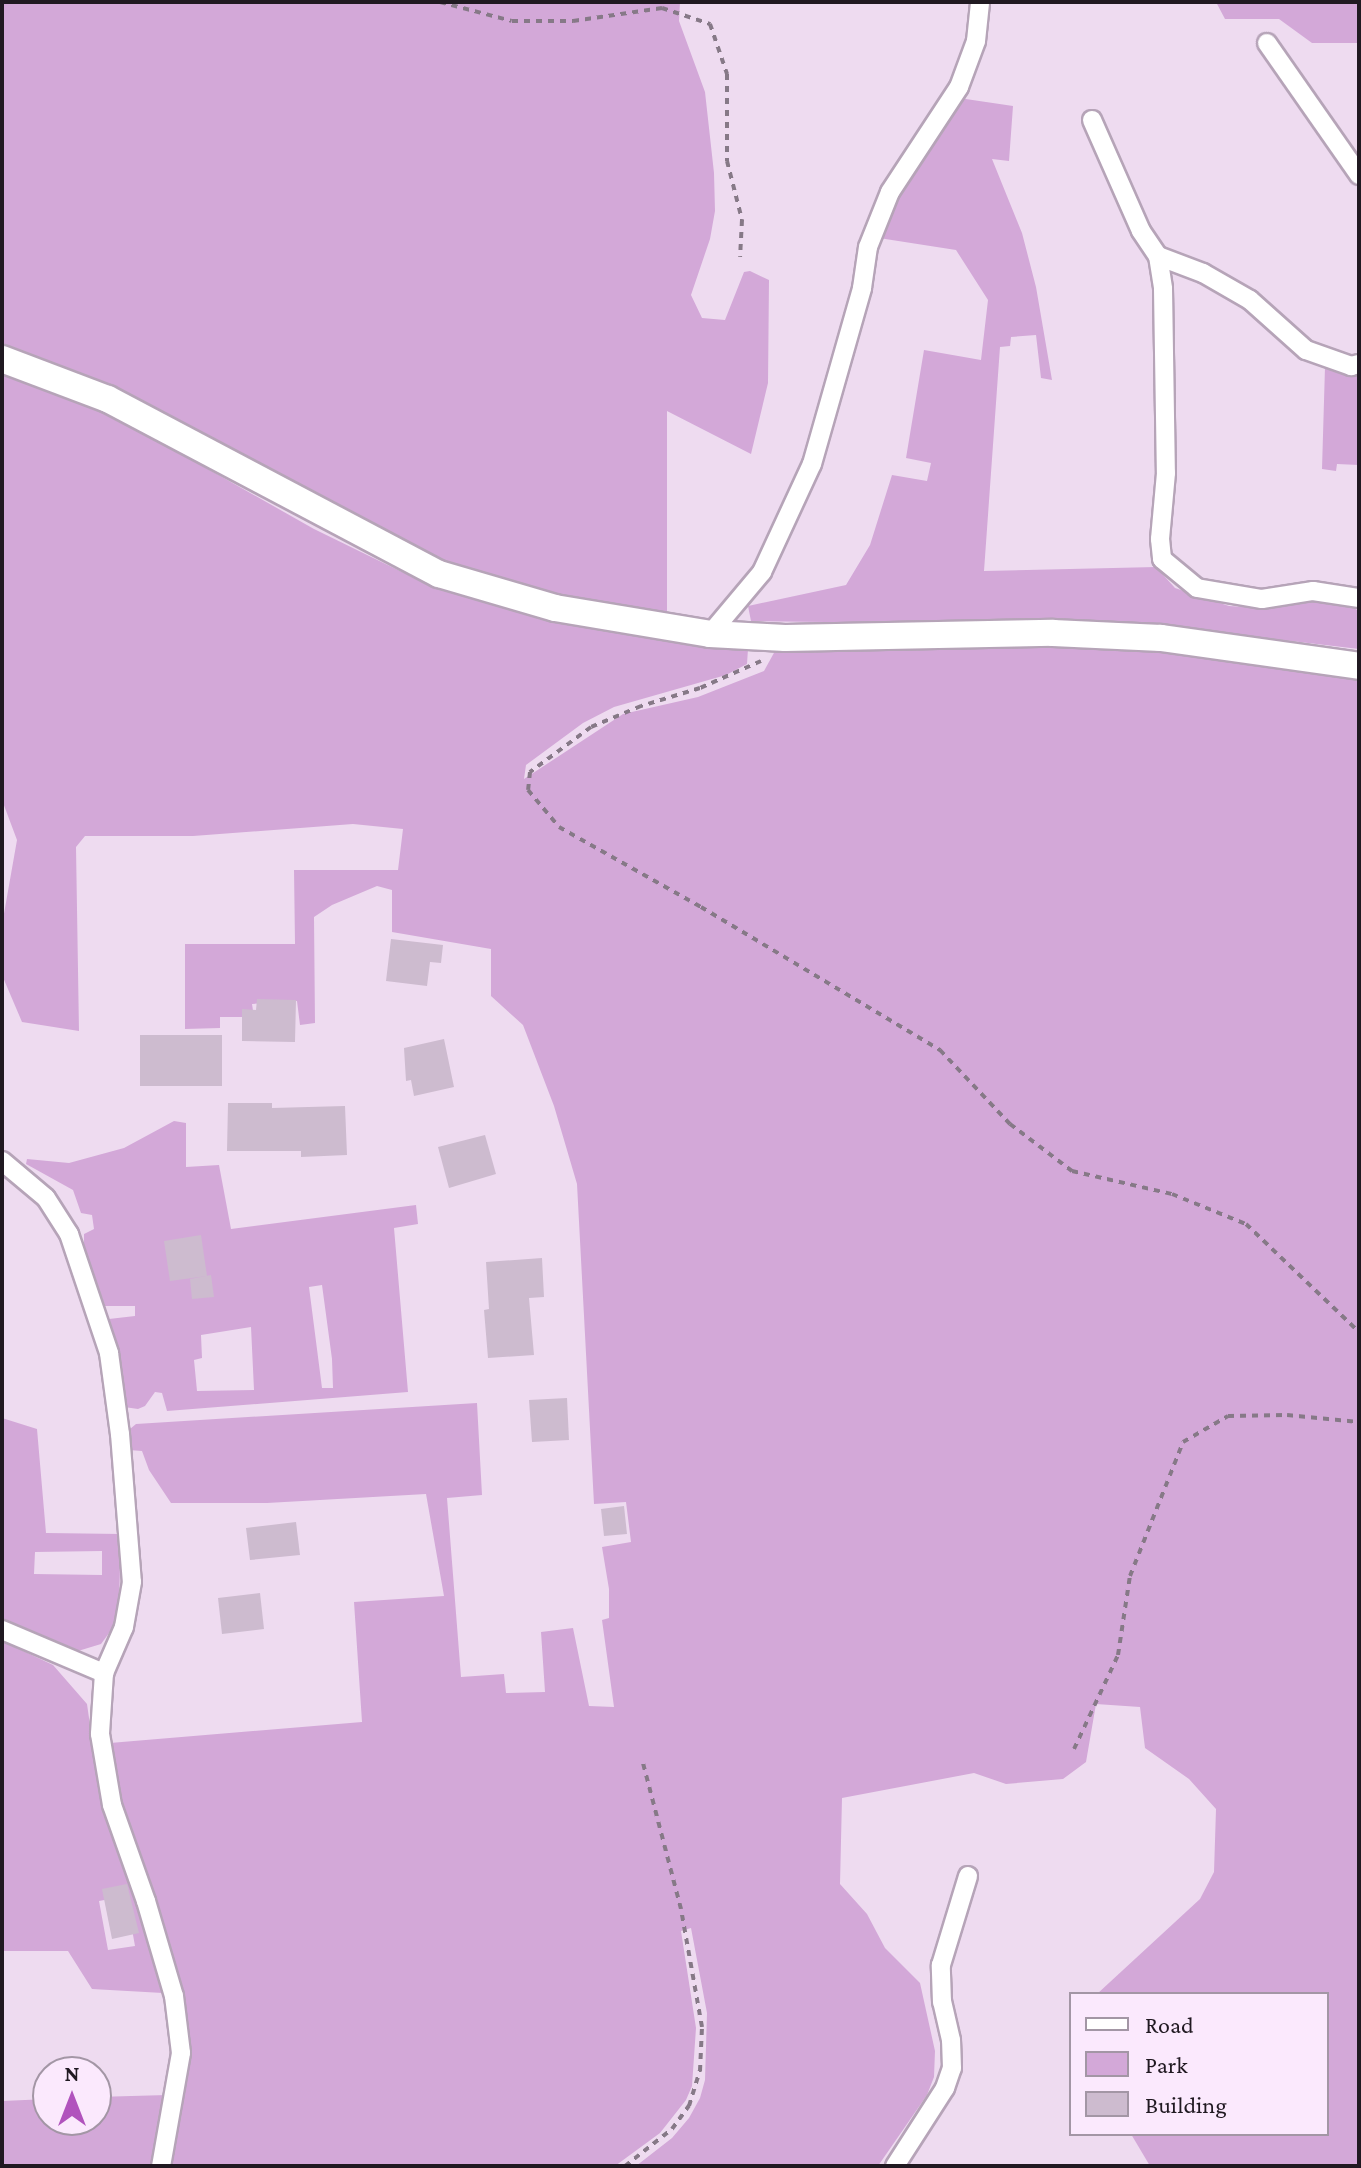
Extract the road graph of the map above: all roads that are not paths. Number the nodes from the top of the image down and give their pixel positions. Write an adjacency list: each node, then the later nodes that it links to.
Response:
1 (980, 2): 9 (street)
2 (1267, 43): 4 (street)
3 (1092, 120): 5 (street)
4 (1359, 175)
5 (1158, 256): 7 (street); 8 (street)
6 (2, 359): 9 (main road)
7 (1359, 364)
8 (1359, 598)
9 (710, 634): 10 (main road)
10 (1359, 666)
11 (2, 1161): 13 (street)
12 (2, 1630): 13 (street)
13 (104, 1673): 15 (street)
14 (968, 1876): 16 (street)
15 (161, 2166)
16 (895, 2166)

